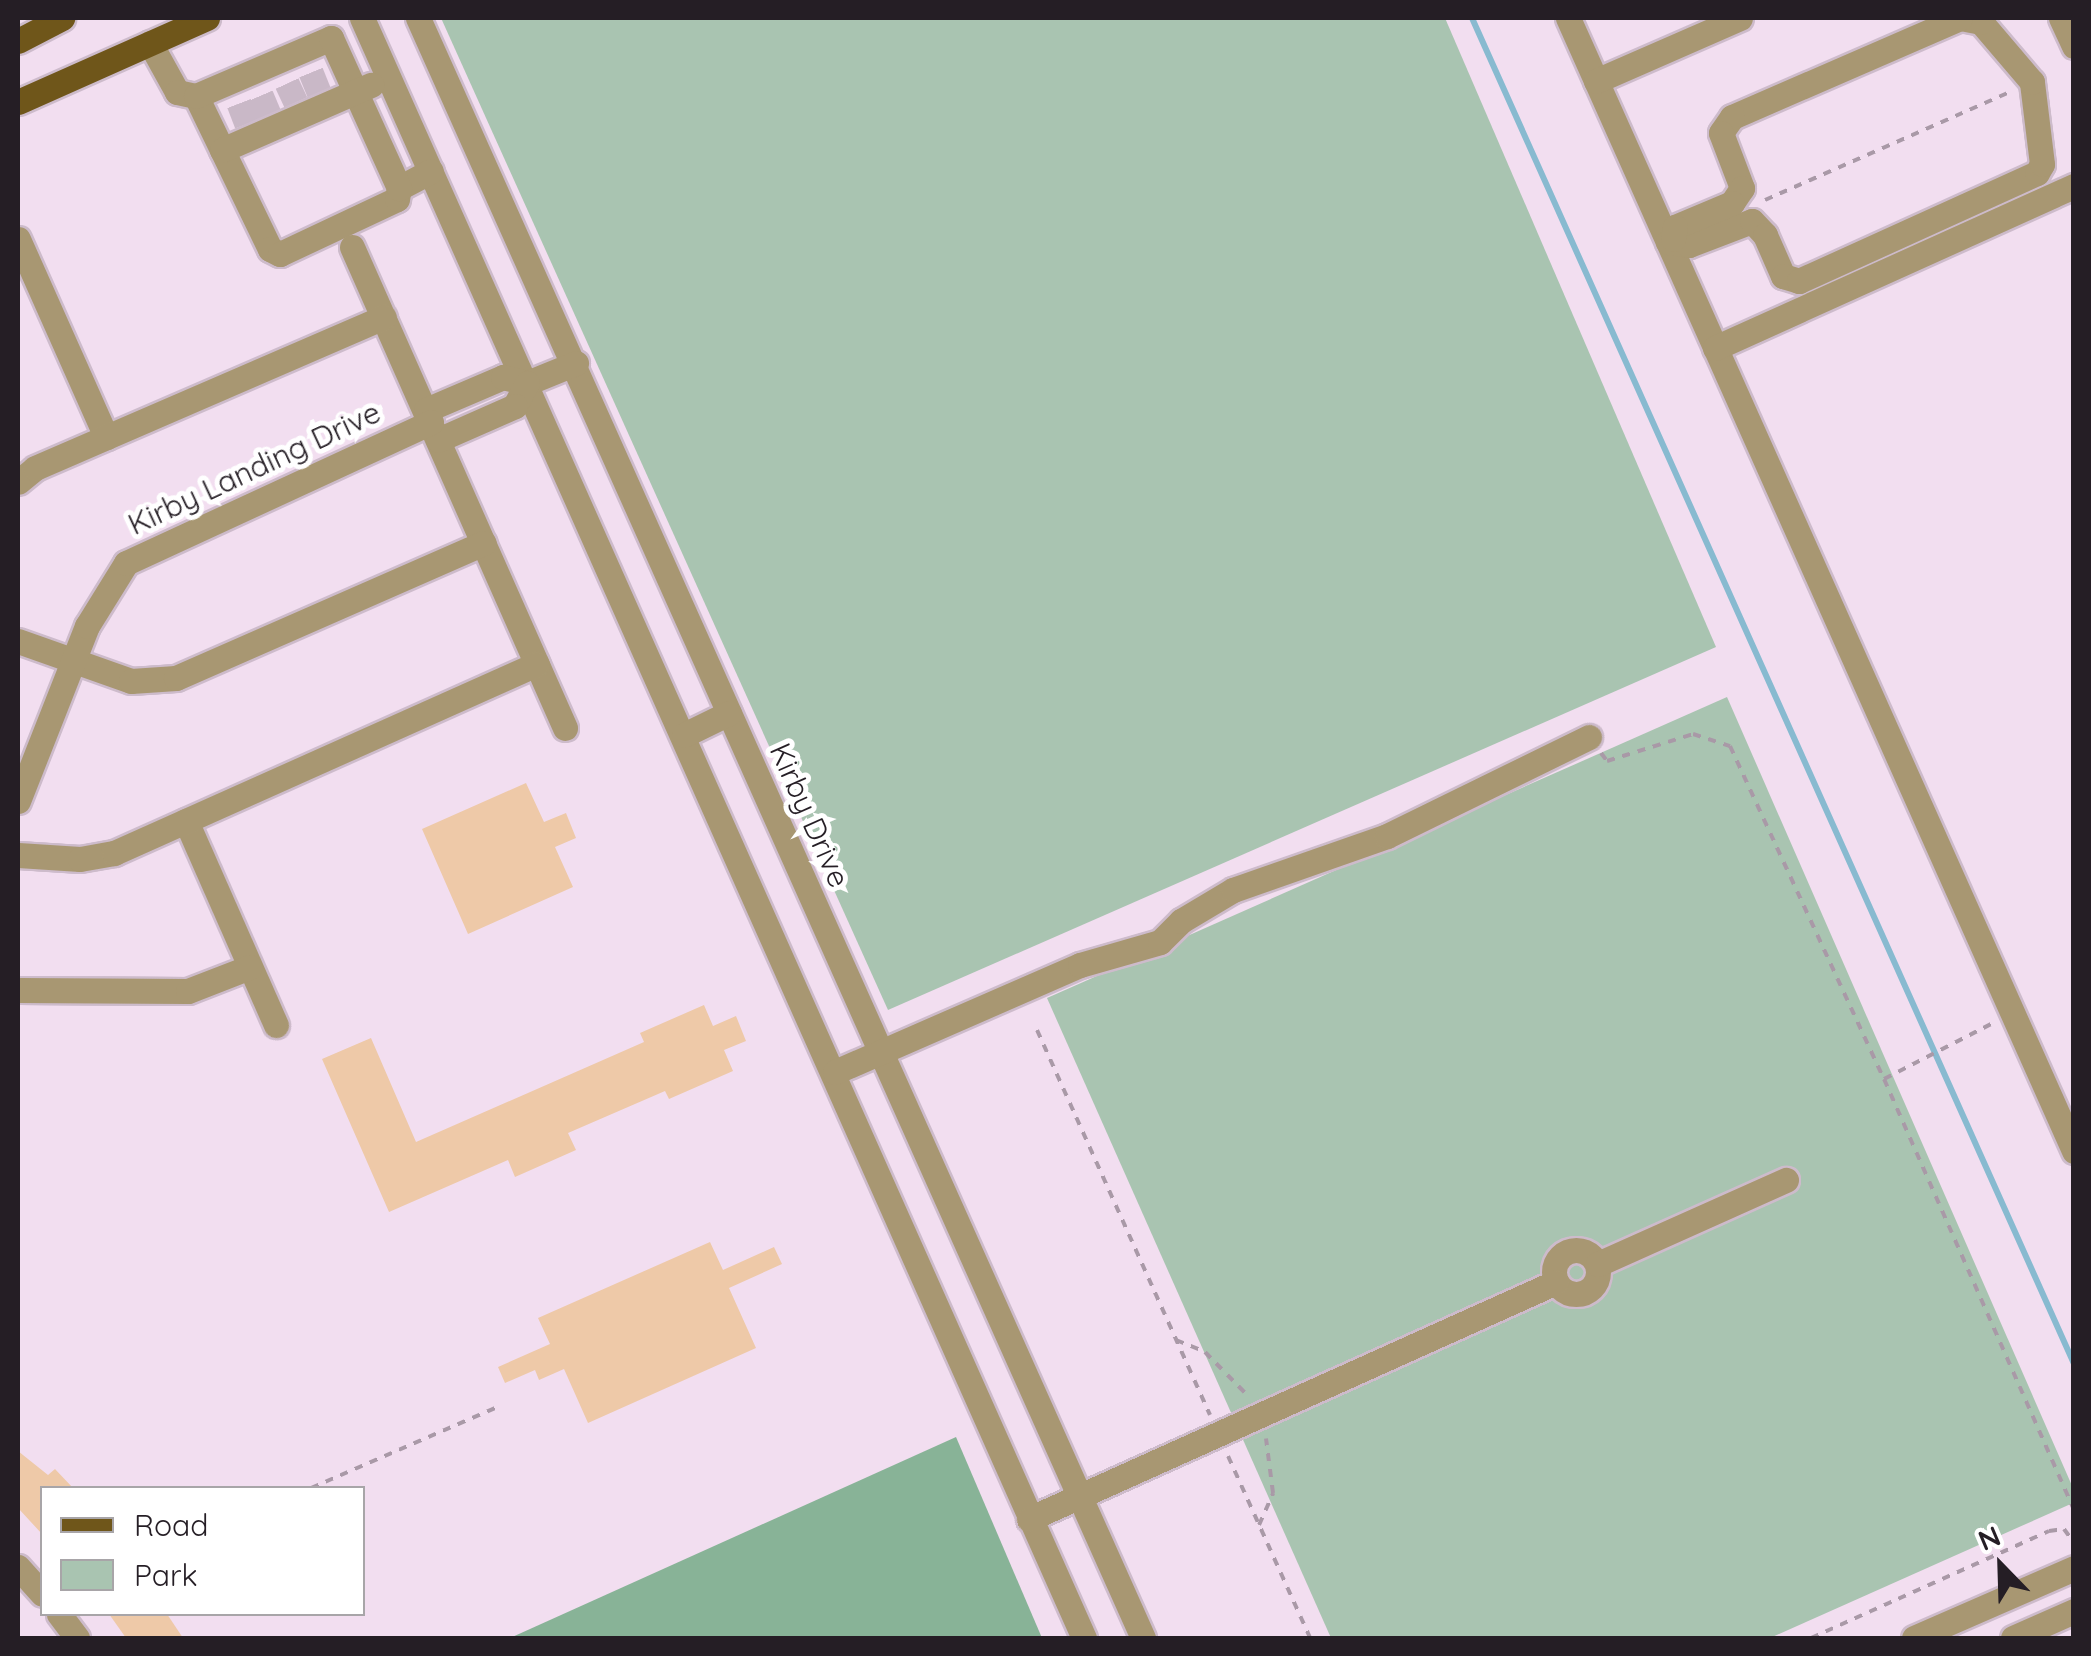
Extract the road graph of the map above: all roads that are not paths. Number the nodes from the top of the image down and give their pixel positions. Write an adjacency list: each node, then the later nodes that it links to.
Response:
1 (62, 18): 8 (main road)
2 (207, 18): 9 (main road)
3 (362, 18): 11 (street)
4 (418, 18): 27 (street, Kirby Drive)
5 (1568, 18): 12 (street)
6 (1740, 18): 12 (street)
7 (2061, 18): 10 (street)
8 (18, 41)
9 (150, 43): 15 (street); 16 (main road)
10 (2074, 46)
11 (388, 76): 14 (street); 19 (street)
12 (1596, 81): 22 (street)
13 (302, 85): 14 (street); 14 (street); 17 (street); 17 (street)
14 (355, 92): 21 (street)
15 (196, 96): 17 (street); 18 (street)
16 (18, 102)
17 (253, 107): 18 (street)
18 (222, 150): 21 (street)
19 (431, 170): 21 (street); 28 (street)
20 (2074, 186): 26 (street)
21 (399, 188)
22 (1671, 240): 22 (street); 26 (street)
23 (352, 248): 25 (street)
24 (21, 255): 30 (street)
25 (384, 316): 29 (street); 30 (street)
26 (1716, 348): 48 (street)
27 (576, 363): 28 (street); 36 (street, Kirby Drive)
28 (527, 383): 29 (street, Kirby Landing Drive); 38 (street)
29 (431, 424): 32 (street); 34 (street, Kirby Landing Drive)
30 (106, 437): 31 (street)
31 (18, 482)
32 (484, 543): 34 (street); 35 (street)
33 (18, 642): 34 (street)
34 (74, 661): 40 (street, Kirby Landing Drive)
35 (537, 664): 37 (street); 41 (street)
36 (729, 713): 38 (street); 46 (street, Kirby Drive)
37 (565, 728)
38 (684, 735): 47 (street)
39 (1589, 737): 46 (street)
40 (18, 801)
41 (186, 820): 42 (street); 43 (street)
42 (18, 855)
43 (250, 967): 44 (street); 45 (street)
44 (18, 990)
45 (276, 1025)
46 (880, 1052): 47 (street); 50 (street, Kirby Drive)
47 (835, 1072): 51 (street)
48 (2074, 1151)
49 (1786, 1180): 50 (street)
50 (1080, 1496): 51 (street); 59 (street, Kirby Drive)
51 (1029, 1519): 58 (street)
52 (18, 1567): 54 (street)
53 (2074, 1568): 60 (street)
54 (40, 1592)
55 (2074, 1611): 61 (street)
56 (60, 1616): 57 (street)
57 (77, 1638)
58 (1084, 1638)
59 (1144, 1638)
60 (1914, 1638)
61 (2013, 1638)

